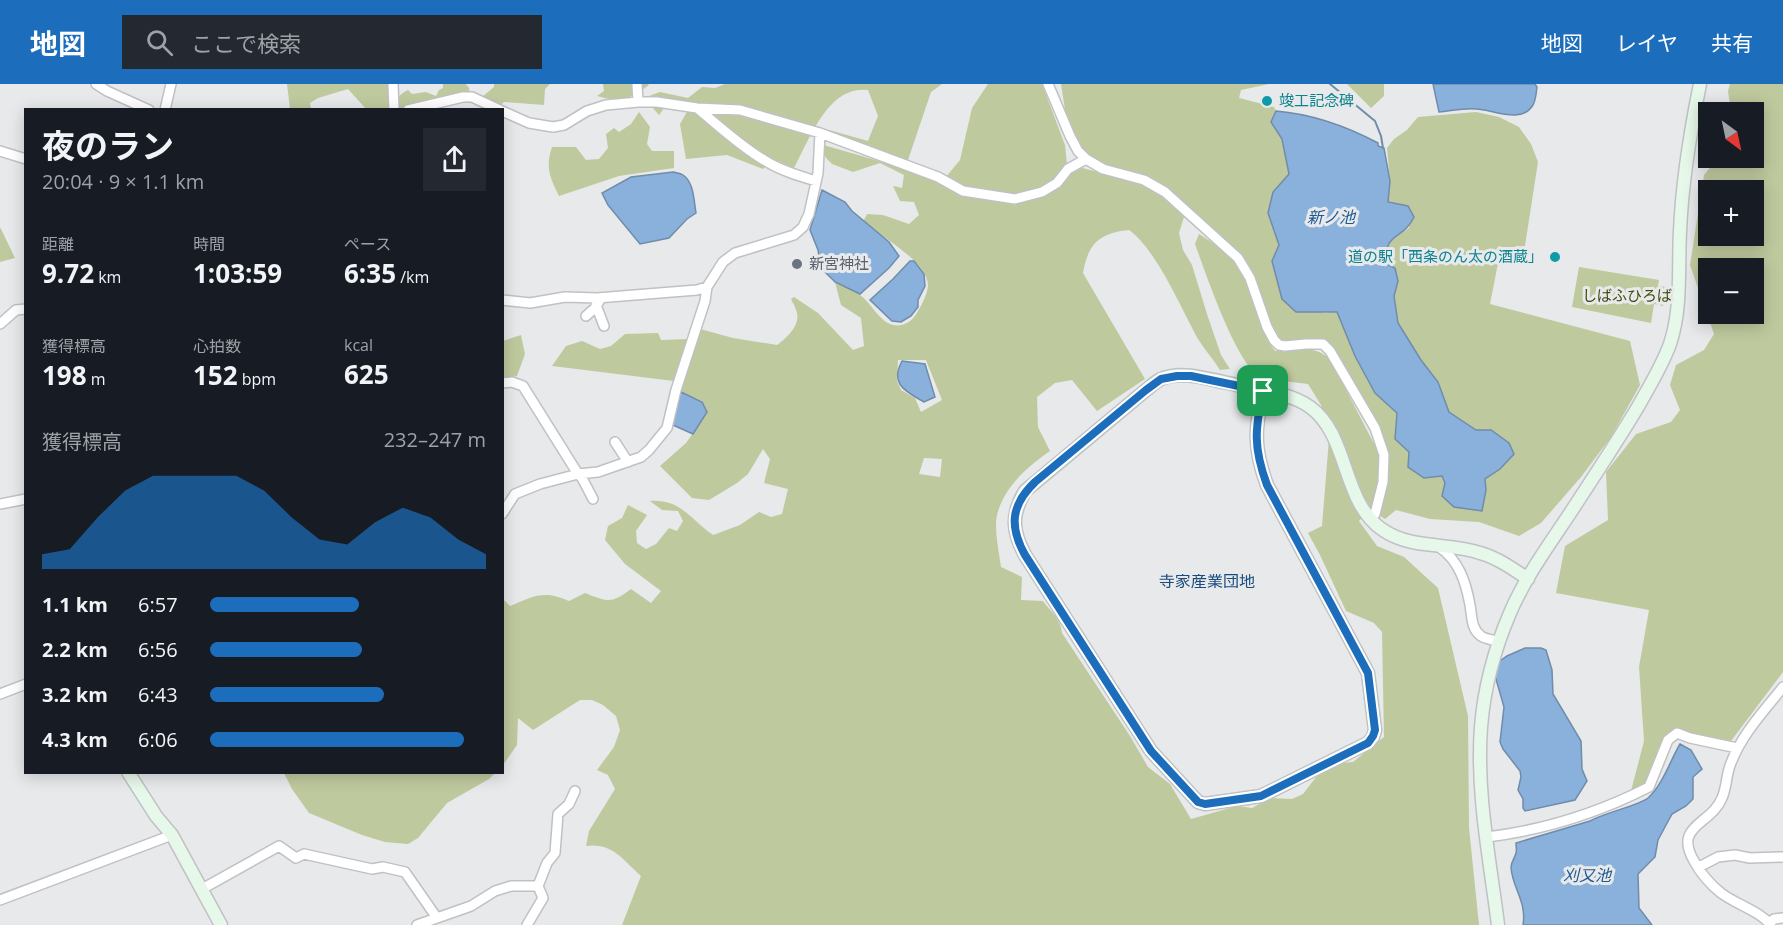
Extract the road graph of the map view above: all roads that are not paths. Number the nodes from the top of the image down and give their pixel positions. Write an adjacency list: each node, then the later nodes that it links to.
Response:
1 (96, 84): 8 (street)
2 (171, 84): 9 (street)
3 (393, 84): 10 (street)
4 (637, 84): 7 (street)
5 (1048, 84): 18 (street)
6 (1700, 84): 38 (street)
7 (638, 102): 13 (street); 14 (street)
8 (145, 108)
9 (165, 108)
10 (394, 108)
11 (416, 108): 12 (street)
12 (497, 108)
13 (697, 108): 15 (street); 19 (street)
14 (504, 111)
15 (820, 133): 18 (street); 19 (street)
16 (0, 151): 17 (street)
17 (24, 158)
18 (1086, 159): 36 (street)
19 (816, 181): 20 (street)
20 (706, 287): 22 (street); 30 (street)
21 (504, 300): 22 (street)
22 (598, 301): 24 (street); 26 (street)
23 (24, 309): 25 (street)
24 (586, 316)
25 (0, 324)
26 (604, 326)
27 (504, 383): 31 (street)
28 (1263, 391): 28 (street); 36 (street)
29 (615, 442): 30 (street)
30 (628, 462): 31 (street)
31 (578, 474): 33 (street); 35 (street)
32 (24, 499): 34 (street)
33 (593, 499)
34 (0, 504)
35 (504, 511)
36 (1369, 519): 37 (street)
37 (1437, 545): 38 (street); 39 (street)
38 (1528, 579): 39 (street)
39 (1499, 642): 47 (street)
40 (24, 685): 42 (street)
41 (1783, 687): 43 (street)
42 (0, 694)
43 (1737, 748): 47 (street); 49 (street)
44 (129, 774): 46 (street)
45 (575, 791): 50 (street)
46 (172, 835): 51 (street); 52 (street)
47 (1487, 837): 59 (street)
48 (1782, 856): 49 (street)
49 (1699, 867): 55 (street)
50 (538, 885): 54 (street); 58 (street)
51 (202, 889): 54 (street); 56 (street)
52 (0, 900)
53 (1783, 918): 55 (street)
54 (434, 921): 57 (street)
55 (1770, 924)
56 (220, 925)
57 (417, 925)
58 (527, 925)
59 (1498, 925)

